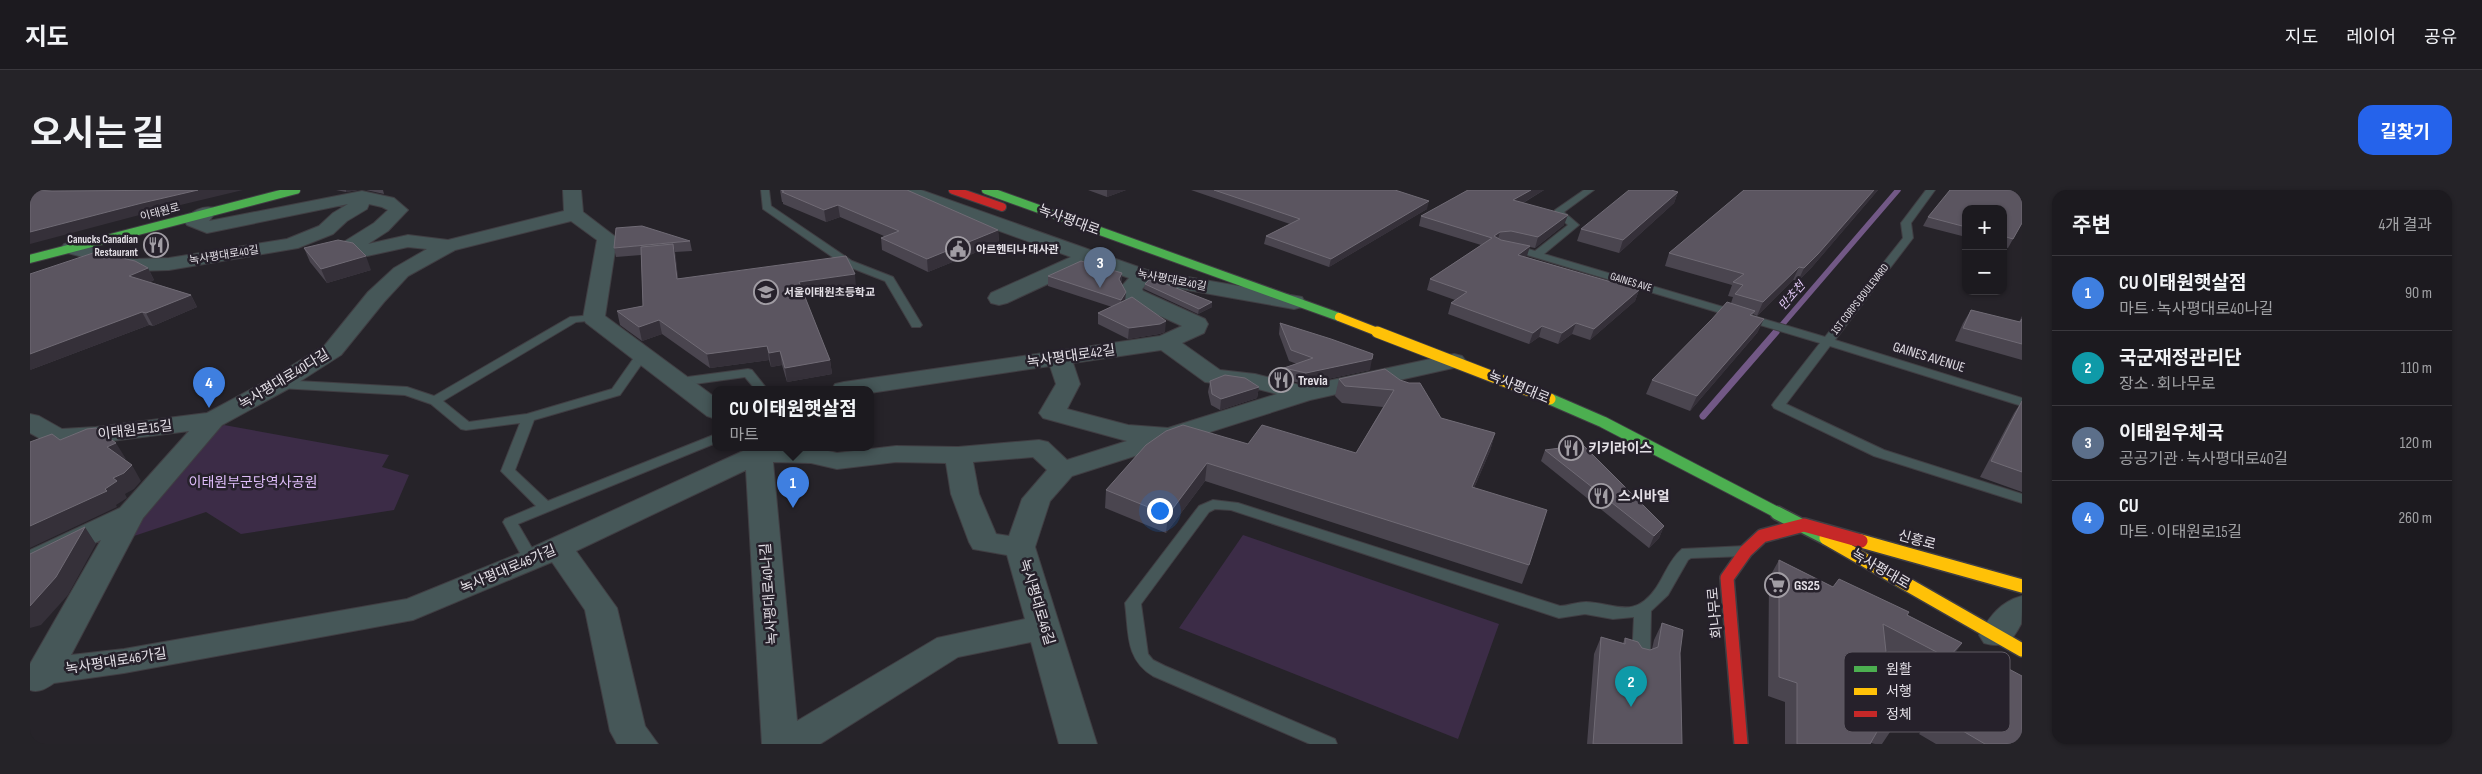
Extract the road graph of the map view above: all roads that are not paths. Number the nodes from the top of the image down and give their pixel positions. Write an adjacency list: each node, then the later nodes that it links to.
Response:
1 (296, 190): 12 (main road, 이태원로)
2 (380, 190): 10 (street)
3 (765, 190): 24 (lane)
4 (904, 190): 18 (street, 녹사평대로40길)
5 (953, 190): 13 (main road)
6 (986, 190): 13 (main road, 녹사평대로)
7 (1590, 190): 17 (lane)
8 (1931, 190): 25 (lane, 1ST CORPS BOULEVARD)
9 (1030, 193): 13 (main road)
10 (359, 197): 12 (street); 14 (street); 16 (street, 녹사평대로40길)
11 (573, 202): 14 (street, 녹사평대로40다길); 23 (street)
12 (206, 212): 16 (main road, 이태원로)
13 (1133, 242): 22 (main road, 녹사평대로)
14 (448, 246): 31 (street, 녹사평대로40다길)
15 (1498, 246): 17 (lane, GAINES AVE)
16 (72, 248): 19 (main road, 이태원로)
17 (1537, 254): 25 (lane, GAINES AVE)
18 (1084, 256): 20 (street, 녹사평대로40길); 21 (street, 녹사평대로)
19 (30, 259)
20 (1143, 276): 22 (street, 녹사평대로40길); 26 (street, 녹사평대로42길)
21 (999, 298)
22 (1303, 304): 29 (main road, 녹사평대로)
23 (594, 318): 27 (street); 35 (lane)
24 (916, 325)
25 (1826, 341): 36 (lane, GAINES AVENUE); 50 (lane, 1ST CORPS BOULEVARD)
26 (1164, 342): 28 (street, 녹사평대로42길); 34 (street)
27 (642, 355): 30 (street); 38 (lane)
28 (1060, 358): 33 (street, 녹사평대로42길); 41 (street)
29 (1454, 361): 34 (street); 53 (main road, 녹사평대로)
30 (680, 382): 32 (lane); 37 (street)
31 (279, 384): 35 (lane); 39 (street, 녹사평대로40다길)
32 (759, 386)
33 (865, 386)
34 (1304, 394): 41 (street)
35 (435, 401): 38 (lane)
36 (2022, 402)
37 (712, 408)
38 (528, 418): 51 (lane)
39 (213, 420): 42 (street, 이태원로15길); 52 (street, 녹사평대로40다길)
40 (30, 422): 42 (street)
41 (1178, 434): 49 (street)
42 (57, 437): 44 (street, 이태원로15길)
43 (712, 440): 51 (lane)
44 (30, 448)
45 (754, 451): 56 (street, 녹사평대로46가길)
46 (756, 451): 66 (street, 녹사평대로40나길)
47 (767, 451): 48 (street, 녹사평대로46가길)
48 (958, 455): 49 (street, 녹사평대로46가길); 54 (street)
49 (1062, 470): 54 (street, 녹사평대로46길)
50 (2022, 499)
51 (546, 508): 56 (lane)
52 (130, 514): 57 (street); 64 (street, 녹사평대로40다길)
53 (1804, 525): 55 (main road, 회나무로); 58 (main road, 신흥로); 62 (main road, 녹사평대로)
54 (1020, 547): 61 (street, 녹사평대로46길)
55 (1746, 551): 60 (lane); 70 (main road, 회나무로)
56 (544, 554): 64 (street, 녹사평대로46가길); 65 (street)
57 (30, 562)
58 (2022, 586)
59 (2022, 607): 62 (street)
60 (1643, 609): 63 (lane); 69 (lane)
61 (1045, 627): 67 (street); 68 (street, 녹사평대로46길)
62 (2009, 642)
63 (1641, 659)
64 (38, 677)
65 (639, 744)
66 (781, 744)
67 (790, 744)
68 (1078, 744)
69 (1328, 744)
70 (1741, 744)

